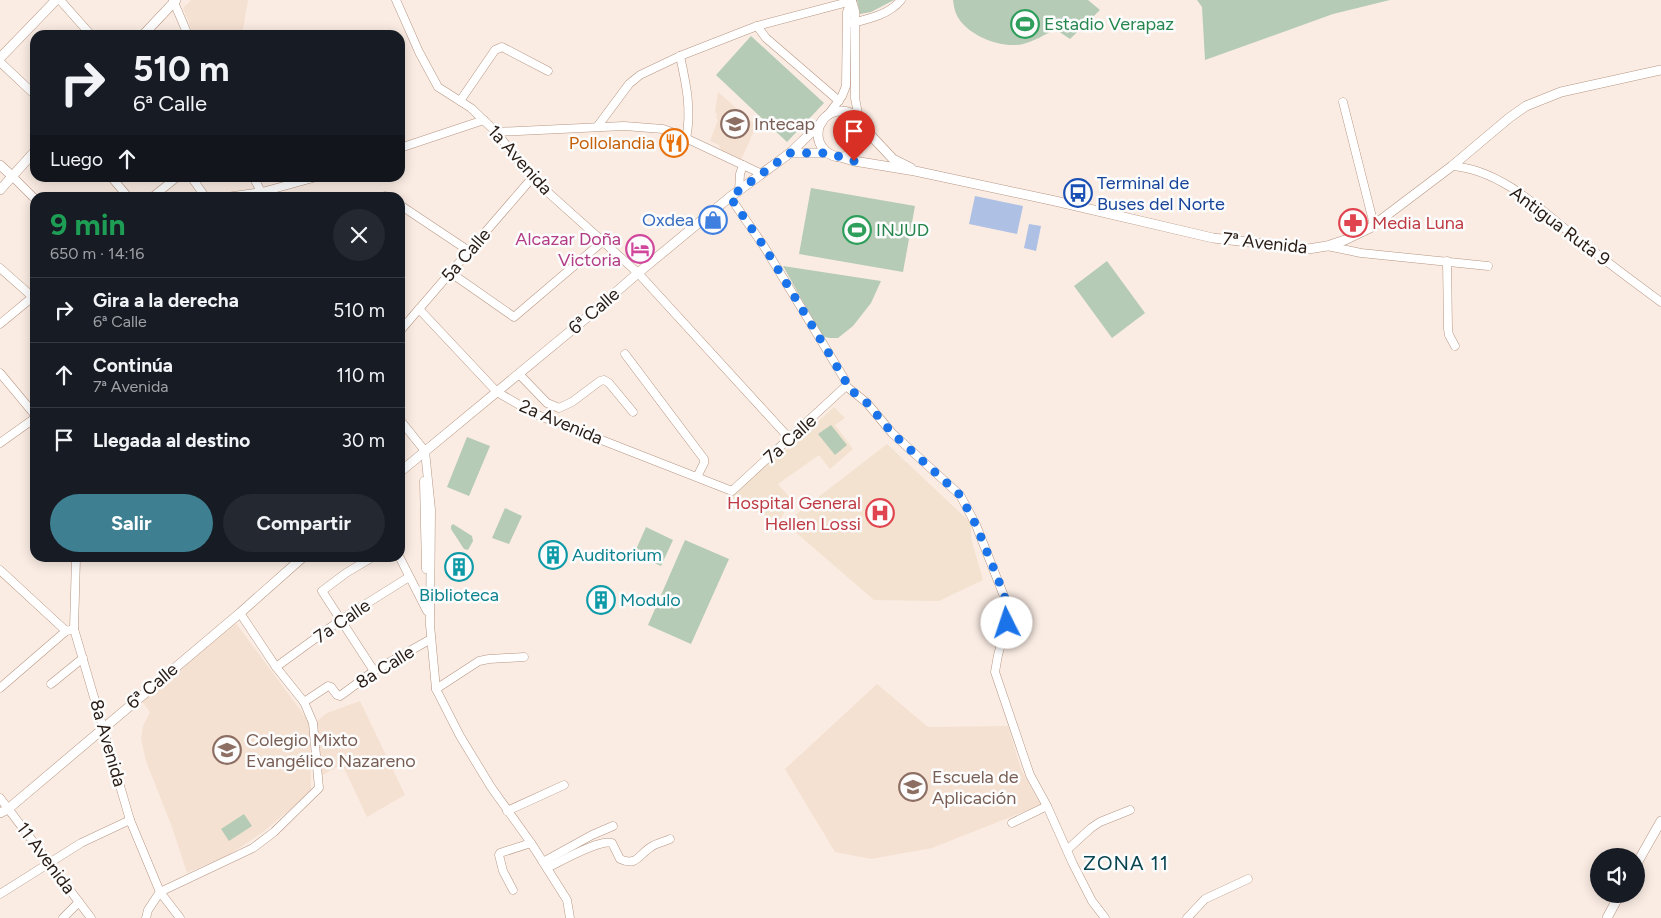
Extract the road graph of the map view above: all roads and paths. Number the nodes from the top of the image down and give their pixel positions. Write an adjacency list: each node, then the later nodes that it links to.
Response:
1 (58, 0): 8 (street); 12 (main road)
2 (396, 0): 17 (street, 1a Avenida)
3 (901, 0): 6 (street)
4 (174, 1): 9 (main road); 10 (street)
5 (852, 1): 6 (street); 7 (street)
6 (851, 23): 18 (street); 22 (street)
7 (757, 26): 11 (street); 18 (street)
8 (86, 30)
9 (148, 30)
10 (186, 30)
11 (680, 56): 23 (street); 25 (street)
12 (0, 58)
13 (0, 62): 16 (street)
14 (1661, 70): 33 (main road, 7ª Avenida)
15 (548, 71): 17 (street)
16 (30, 90)
17 (460, 101): 21 (street, 1a Avenida)
18 (839, 102): 20 (street)
19 (1344, 102): 49 (street)
20 (825, 118): 22 (main road); 27 (main road, 6ª Calle); 28 (main road)
21 (484, 120): 24 (street, 1a Avenida); 26 (street)
22 (861, 123): 30 (main road); 34 (main road, 7ª Avenida)
23 (597, 127): 24 (street); 25 (street)
24 (496, 132): 37 (street, 1a Avenida)
25 (686, 139): 32 (street)
26 (405, 146)
27 (790, 153): 28 (main road); 35 (main road, 6ª Calle)
28 (828, 153): 30 (main road)
29 (30, 156): 36 (main road)
30 (840, 157): 34 (main road, 7ª Avenida)
31 (0, 165): 36 (main road)
32 (743, 165): 35 (street); 42 (street)
33 (1452, 166): 49 (main road, 7ª Avenida); 60 (street, Antigua Ruta 9)
34 (915, 170): 51 (main road, 7ª Avenida)
35 (762, 174): 42 (main road, 6ª Calle)
36 (12, 176): 41 (main road); 46 (street)
37 (532, 178): 50 (street, 1a Avenida); 52 (street, 5a Calle)
38 (115, 182): 43 (street)
39 (171, 182): 44 (street)
40 (301, 182): 45 (street)
41 (0, 190)
42 (739, 191): 47 (main road, 6ª Calle)
43 (124, 192)
44 (159, 192)
45 (272, 192)
46 (30, 194)
47 (730, 197): 56 (main road, 6ª Calle); 68 (street)
48 (405, 208): 52 (street)
49 (1374, 226): 51 (main road, 7ª Avenida)
50 (602, 242): 56 (street, 1a Avenida); 57 (street)
51 (1328, 246): 53 (street)
52 (469, 251): 57 (street, 5a Calle)
53 (1448, 261): 54 (street); 64 (street)
54 (1488, 266)
55 (0, 268): 58 (street)
56 (638, 272): 67 (main road, 6ª Calle); 74 (street, 1a Avenida)
57 (451, 273): 61 (street, 5a Calle)
58 (30, 294)
59 (30, 300): 62 (street)
60 (1661, 302)
61 (419, 309): 63 (street, 5a Calle); 69 (street, 2a Avenida)
62 (0, 324)
63 (405, 326)
64 (1455, 346)
65 (625, 354): 78 (street)
66 (0, 373): 70 (street)
67 (519, 374): 69 (main road, 6ª Calle); 71 (street)
68 (846, 386): 74 (street, 7a Calle); 103 (street)
69 (497, 392): 76 (main road, 6ª Calle); 78 (street, 2a Avenida)
70 (30, 411)
71 (633, 412)
72 (30, 421): 75 (street)
73 (405, 427): 76 (street)
74 (790, 439): 79 (street, 7a Calle)
75 (0, 443)
76 (424, 452): 77 (main road, 6ª Calle); 86 (street); 89 (street)
77 (405, 468)
78 (697, 477): 79 (street, 2a Avenida)
79 (732, 491)
80 (76, 562): 90 (street, 8a Avenida)
81 (297, 562): 87 (main road, 6ª Calle)
82 (364, 562): 88 (street)
83 (402, 562): 85 (street)
84 (0, 570): 90 (street)
85 (409, 577): 86 (street); 88 (street, 7a Calle)
86 (427, 610): 89 (street)
87 (240, 613): 94 (street); 100 (main road, 6ª Calle)
88 (342, 619): 94 (street, 7a Calle); 95 (street)
89 (430, 626): 91 (street)
90 (70, 630): 93 (street, 8a Avenida); 97 (street)
91 (431, 639): 95 (street, 8a Calle); 98 (street)
92 (524, 657): 98 (street)
93 (83, 658): 96 (street); 100 (street, 8a Avenida)
94 (276, 666): 99 (street)
95 (374, 671): 99 (street, 8a Calle)
96 (51, 684)
97 (0, 688)
98 (436, 689): 106 (street)
99 (304, 702): 119 (street)
100 (104, 727): 105 (main road, 6ª Calle); 107 (street, 8a Avenida)
101 (564, 785): 106 (street)
102 (0, 798): 105 (street, 11 Avenida)
103 (1047, 806): 109 (street); 113 (street)
104 (1130, 810): 113 (street)
105 (4, 811): 115 (street, 11 Avenida)
106 (507, 811): 112 (street)
107 (130, 820): 115 (street); 119 (street, 8a Avenida)
108 (1661, 821): 114 (main road)
109 (1012, 823)
110 (613, 826): 116 (street)
111 (670, 840): 116 (street)
112 (531, 844): 116 (street); 118 (street)
113 (1067, 850): 128 (street)
114 (1645, 850)
115 (50, 862): 120 (street); 121 (street, 11 Avenida)
116 (545, 865): 127 (street)
117 (1248, 879): 129 (street)
118 (513, 890)
119 (160, 892): 125 (street); 126 (street, 8a Avenida)
120 (0, 894)
121 (79, 902): 123 (street); 124 (street, 11 Avenida)
122 (1615, 903): 130 (main road)
123 (63, 918)
124 (91, 918)
125 (146, 918)
126 (180, 918)
127 (570, 918)
128 (1105, 918)
129 (1187, 918)
130 (1607, 918)

